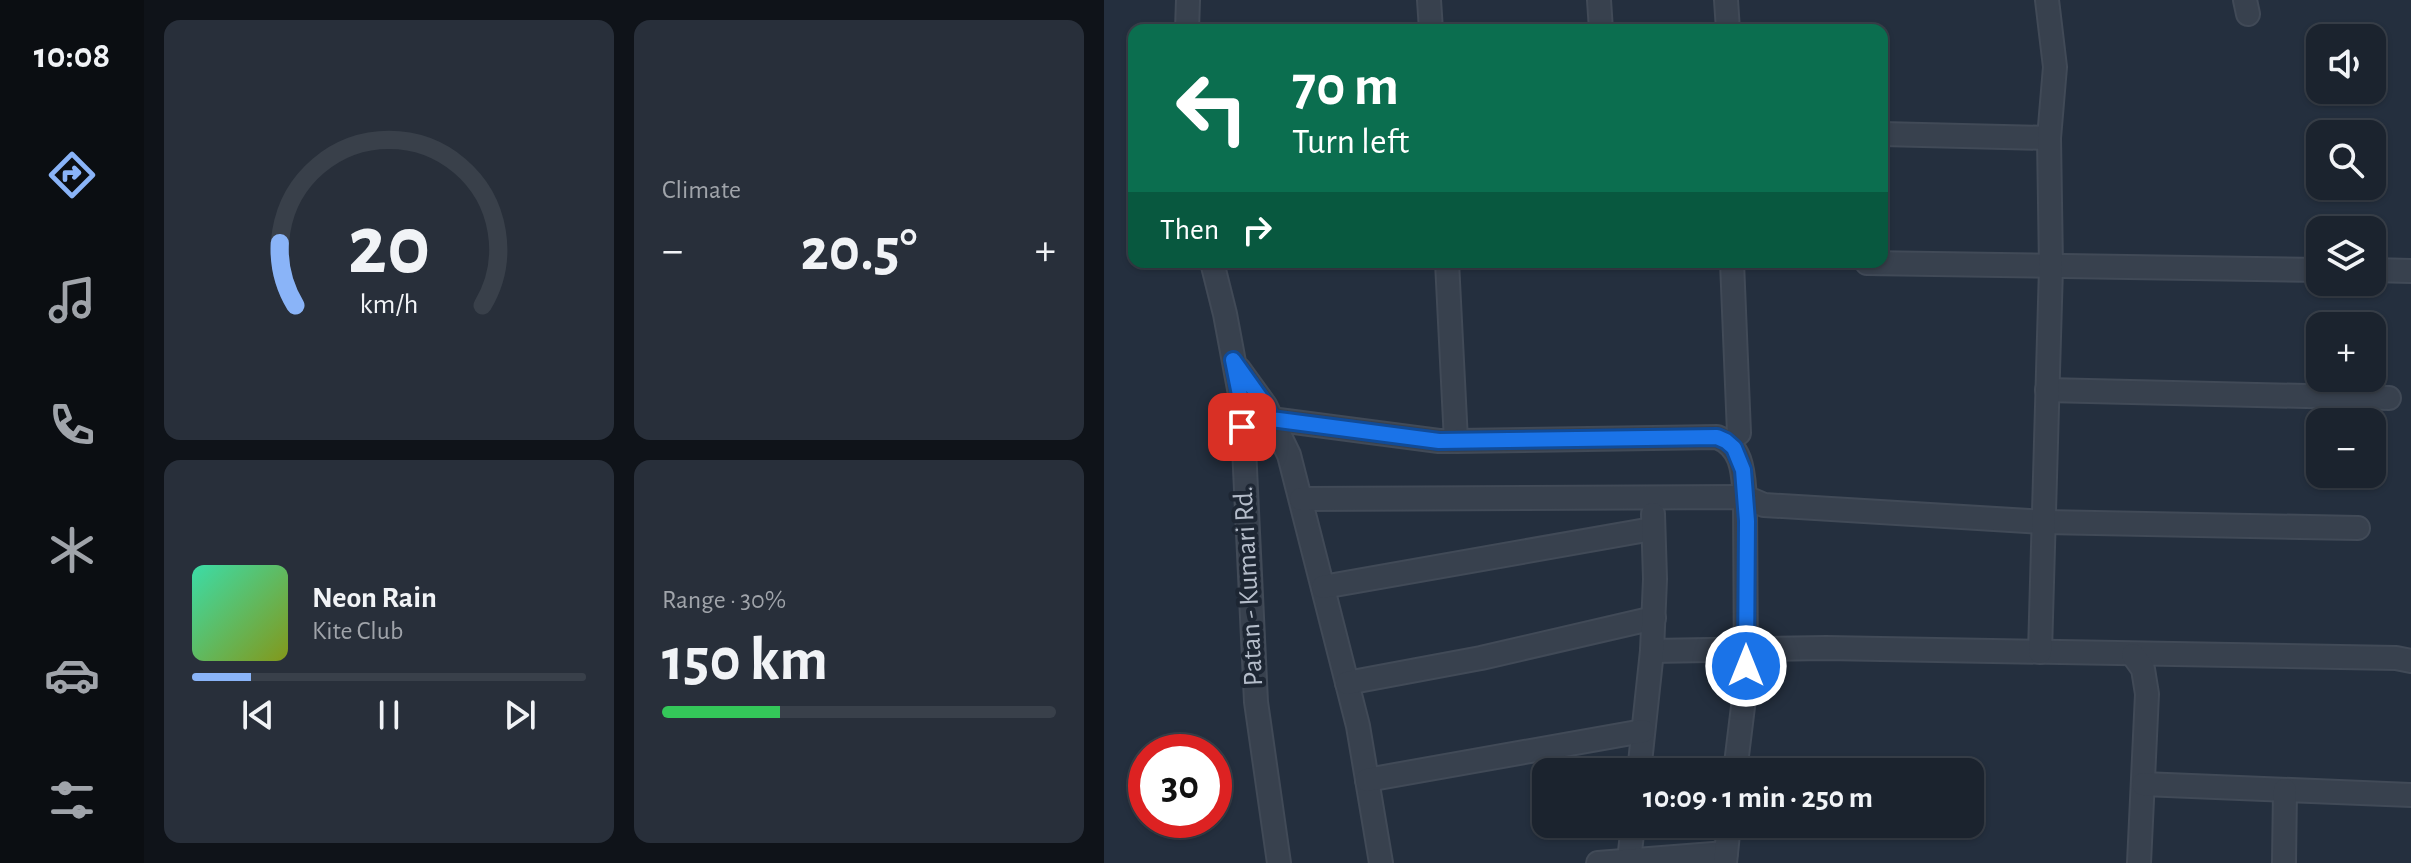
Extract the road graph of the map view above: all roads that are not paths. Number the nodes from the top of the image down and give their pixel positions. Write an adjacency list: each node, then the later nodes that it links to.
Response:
1 (1188, 0): 6 (street)
2 (1429, 0): 7 (street)
3 (1599, 0): 8 (street)
4 (1726, 0): 9 (street)
5 (2047, 0): 11 (street)
6 (1187, 24)
7 (1431, 24)
8 (1601, 24)
9 (1728, 24)
10 (1888, 134): 11 (street)
11 (2049, 138): 13 (street)
12 (1888, 263): 13 (street)
13 (2051, 267): 17 (street); 21 (street)
14 (1214, 268): 20 (street, Patan - Kumari Rd.)
15 (1447, 268): 25 (street)
16 (1732, 268): 24 (street)
17 (2306, 270)
18 (2386, 270): 19 (street)
19 (2411, 271)
20 (1233, 360): 23 (street); 51 (street, Patan - Kumari Rd.)
21 (2047, 390): 22 (street); 29 (street)
22 (2389, 398)
23 (1271, 419): 25 (street); 27 (street)
24 (1739, 433)
25 (1456, 441): 26 (street)
26 (1745, 497): 28 (street); 29 (street); 34 (street)
27 (1301, 499): 28 (street); 32 (street)
28 (1655, 499): 31 (street)
29 (2044, 522): 30 (street); 36 (street)
30 (2358, 528)
31 (1652, 529): 32 (street); 33 (street)
32 (1323, 587): 39 (street)
33 (1654, 618): 35 (street); 39 (street)
34 (1747, 649): 35 (street); 36 (street); 42 (street)
35 (1652, 651): 40 (street)
36 (2040, 652): 37 (street)
37 (2133, 655): 38 (street); 44 (street)
38 (2411, 661)
39 (1347, 683): 43 (street)
40 (1643, 731): 41 (street); 43 (street)
41 (1640, 758)
42 (1737, 758)
43 (1367, 780): 52 (street)
44 (2143, 784): 45 (street); 54 (street)
45 (2285, 790): 46 (street); 55 (street)
46 (2411, 795)
47 (1631, 838): 50 (street)
48 (1727, 838): 49 (street)
49 (1725, 858): 50 (street)
50 (1629, 861): 53 (street)
51 (1279, 863)
52 (1381, 863)
53 (1598, 863)
54 (2139, 863)
55 (2284, 863)

